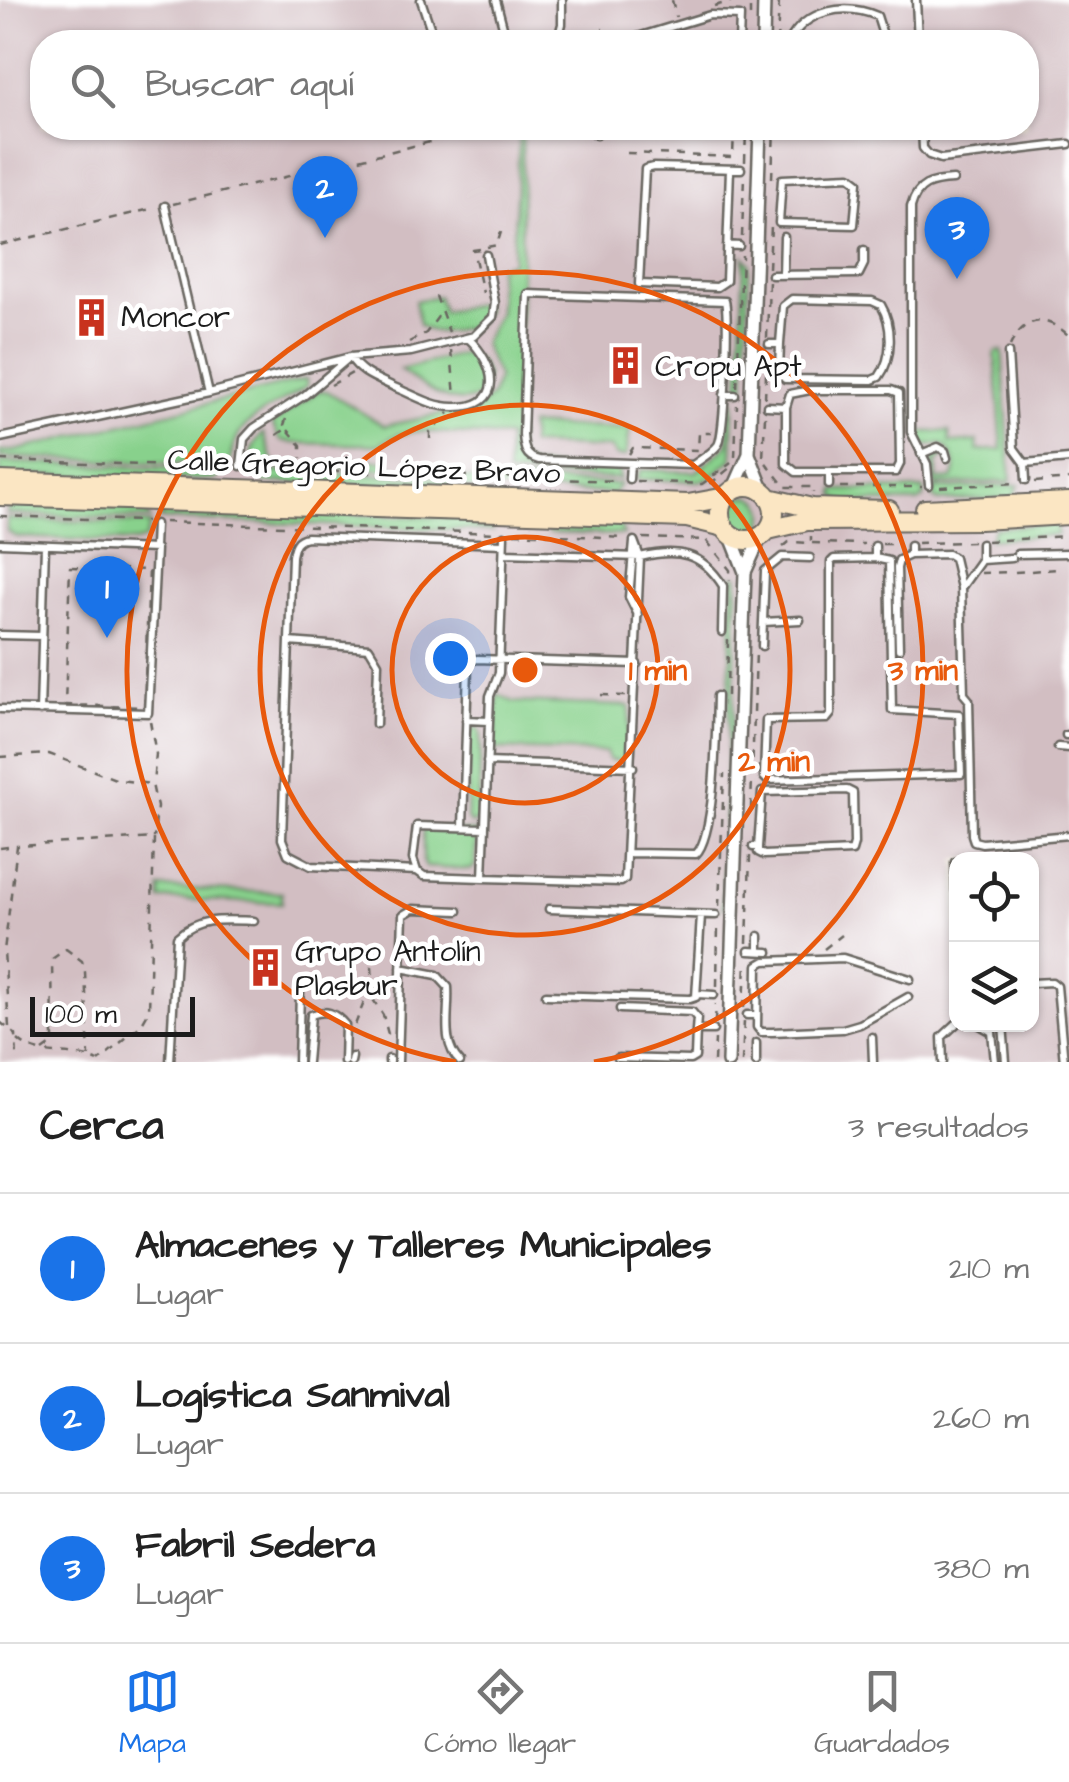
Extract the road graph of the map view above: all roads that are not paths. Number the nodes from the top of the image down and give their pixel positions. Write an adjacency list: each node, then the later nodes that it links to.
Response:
1 (421, 0): 6 (lane)
2 (496, 0): 7 (lane)
3 (562, 0): 8 (lane)
4 (764, 0): 11 (street)
5 (916, 0): 14 (lane)
6 (432, 30)
7 (504, 30)
8 (560, 30)
9 (661, 30): 10 (lane)
10 (740, 30)
11 (763, 30)
12 (798, 30): 13 (lane)
13 (881, 30)
14 (917, 30)
15 (760, 140): 41 (street)
16 (922, 140): 17 (lane)
17 (1069, 144)
18 (730, 169): 19 (lane); 24 (lane); 24 (lane)
19 (741, 169)
20 (953, 180): 42 (lane)
21 (165, 206): 35 (lane)
22 (776, 206): 22 (lane)
23 (784, 237): 29 (lane)
24 (728, 245): 25 (lane)
25 (739, 246)
26 (864, 250): 29 (lane)
27 (486, 255): 30 (lane)
28 (772, 275): 29 (lane)
29 (783, 275)
30 (468, 338): 34 (lane); 34 (lane)
31 (770, 344): 32 (lane)
32 (780, 344): 32 (lane)
33 (1008, 352): 46 (lane)
34 (350, 357): 35 (lane); 47 (lane)
35 (210, 393): 40 (lane)
36 (724, 395): 37 (lane); 44 (lane); 44 (lane)
37 (734, 396)
38 (768, 406): 39 (lane)
39 (786, 407): 48 (lane); 48 (lane)
40 (0, 438)
41 (749, 452): 54 (street); 55 (street)
42 (921, 454): 43 (lane); 52 (lane)
43 (948, 458)
44 (629, 459): 49 (lane)
45 (1069, 460): 46 (lane)
46 (1025, 463): 50 (lane)
47 (241, 466)
48 (829, 472): 53 (lane)
49 (629, 479)
50 (1026, 480)
51 (0, 481): 54 (main road, Calle Gregorio López Bravo)
52 (929, 485)
53 (829, 486)
54 (729, 494): 55 (main road); 60 (main road)
55 (766, 495): 57 (main road); 61 (main road)
56 (0, 496): 60 (main road, Calle Gregorio López Bravo)
57 (1069, 502)
58 (1069, 515): 61 (main road)
59 (155, 524): 68 (lane)
60 (727, 531): 61 (main road); 75 (street)
61 (764, 533): 75 (street)
62 (1067, 538): 69 (lane)
63 (0, 544): 64 (lane)
64 (45, 544): 68 (lane); 82 (lane)
65 (504, 544): 73 (lane); 83 (lane); 86 (lane)
66 (981, 544): 74 (lane)
67 (875, 546): 72 (lane)
68 (154, 547): 90 (lane)
69 (1068, 552): 74 (lane)
70 (640, 557): 73 (lane); 73 (lane); 77 (lane); 80 (lane)
71 (810, 558): 79 (lane)
72 (875, 558): 72 (lane)
73 (630, 560): 77 (lane)
74 (982, 560): 76 (lane)
75 (745, 572): 137 (street)
76 (961, 588): 85 (lane); 101 (lane)
77 (638, 615): 87 (lane)
78 (800, 620): 79 (lane)
79 (762, 622): 84 (lane)
80 (722, 632)
81 (0, 635): 82 (lane)
82 (42, 636): 90 (lane)
83 (289, 642): 93 (lane); 103 (lane)
84 (759, 647)
85 (898, 649)
86 (500, 660): 87 (lane); 91 (lane); 92 (lane)
87 (637, 664): 97 (lane)
88 (716, 696): 102 (lane)
89 (0, 709): 90 (lane)
90 (40, 711)
91 (466, 720): 92 (lane); 99 (lane)
92 (489, 721): 96 (lane)
93 (376, 724)
94 (1058, 747): 95 (lane)
95 (1069, 748)
96 (487, 762): 97 (lane); 100 (lane)
97 (633, 767): 102 (lane)
98 (758, 792): 98 (lane)
99 (463, 827): 100 (lane); 103 (lane)
100 (484, 828): 104 (lane)
101 (1069, 835)
102 (629, 853): 104 (lane)
103 (417, 870): 104 (lane)
104 (482, 878)
105 (550, 909): 107 (lane)
106 (458, 911): 112 (lane)
107 (701, 915): 108 (lane); 116 (lane)
108 (716, 915)
109 (254, 921): 133 (lane)
110 (759, 936): 111 (lane)
111 (749, 951)
112 (401, 968): 132 (lane); 136 (lane)
113 (910, 979): 122 (lane)
114 (1039, 983): 143 (lane)
115 (300, 992): 134 (lane)
116 (698, 994): 117 (lane); 118 (lane)
117 (714, 994)
118 (546, 995)
119 (908, 997): 122 (lane)
120 (620, 1009): 123 (lane)
121 (746, 1015): 122 (lane)
122 (757, 1015)
123 (696, 1030): 124 (lane); 130 (lane)
124 (713, 1030)
125 (949, 1030): 140 (lane)
126 (992, 1032): 141 (lane)
127 (1004, 1032): 142 (lane)
128 (872, 1038): 139 (lane)
129 (756, 1043): 138 (lane)
130 (618, 1058)
131 (349, 1060): 135 (lane)
132 (392, 1061)
133 (170, 1062)
134 (298, 1062)
135 (308, 1062)
136 (460, 1062)
137 (728, 1062)
138 (756, 1062)
139 (873, 1062)
140 (943, 1062)
141 (995, 1062)
142 (1006, 1062)
143 (1064, 1062)

